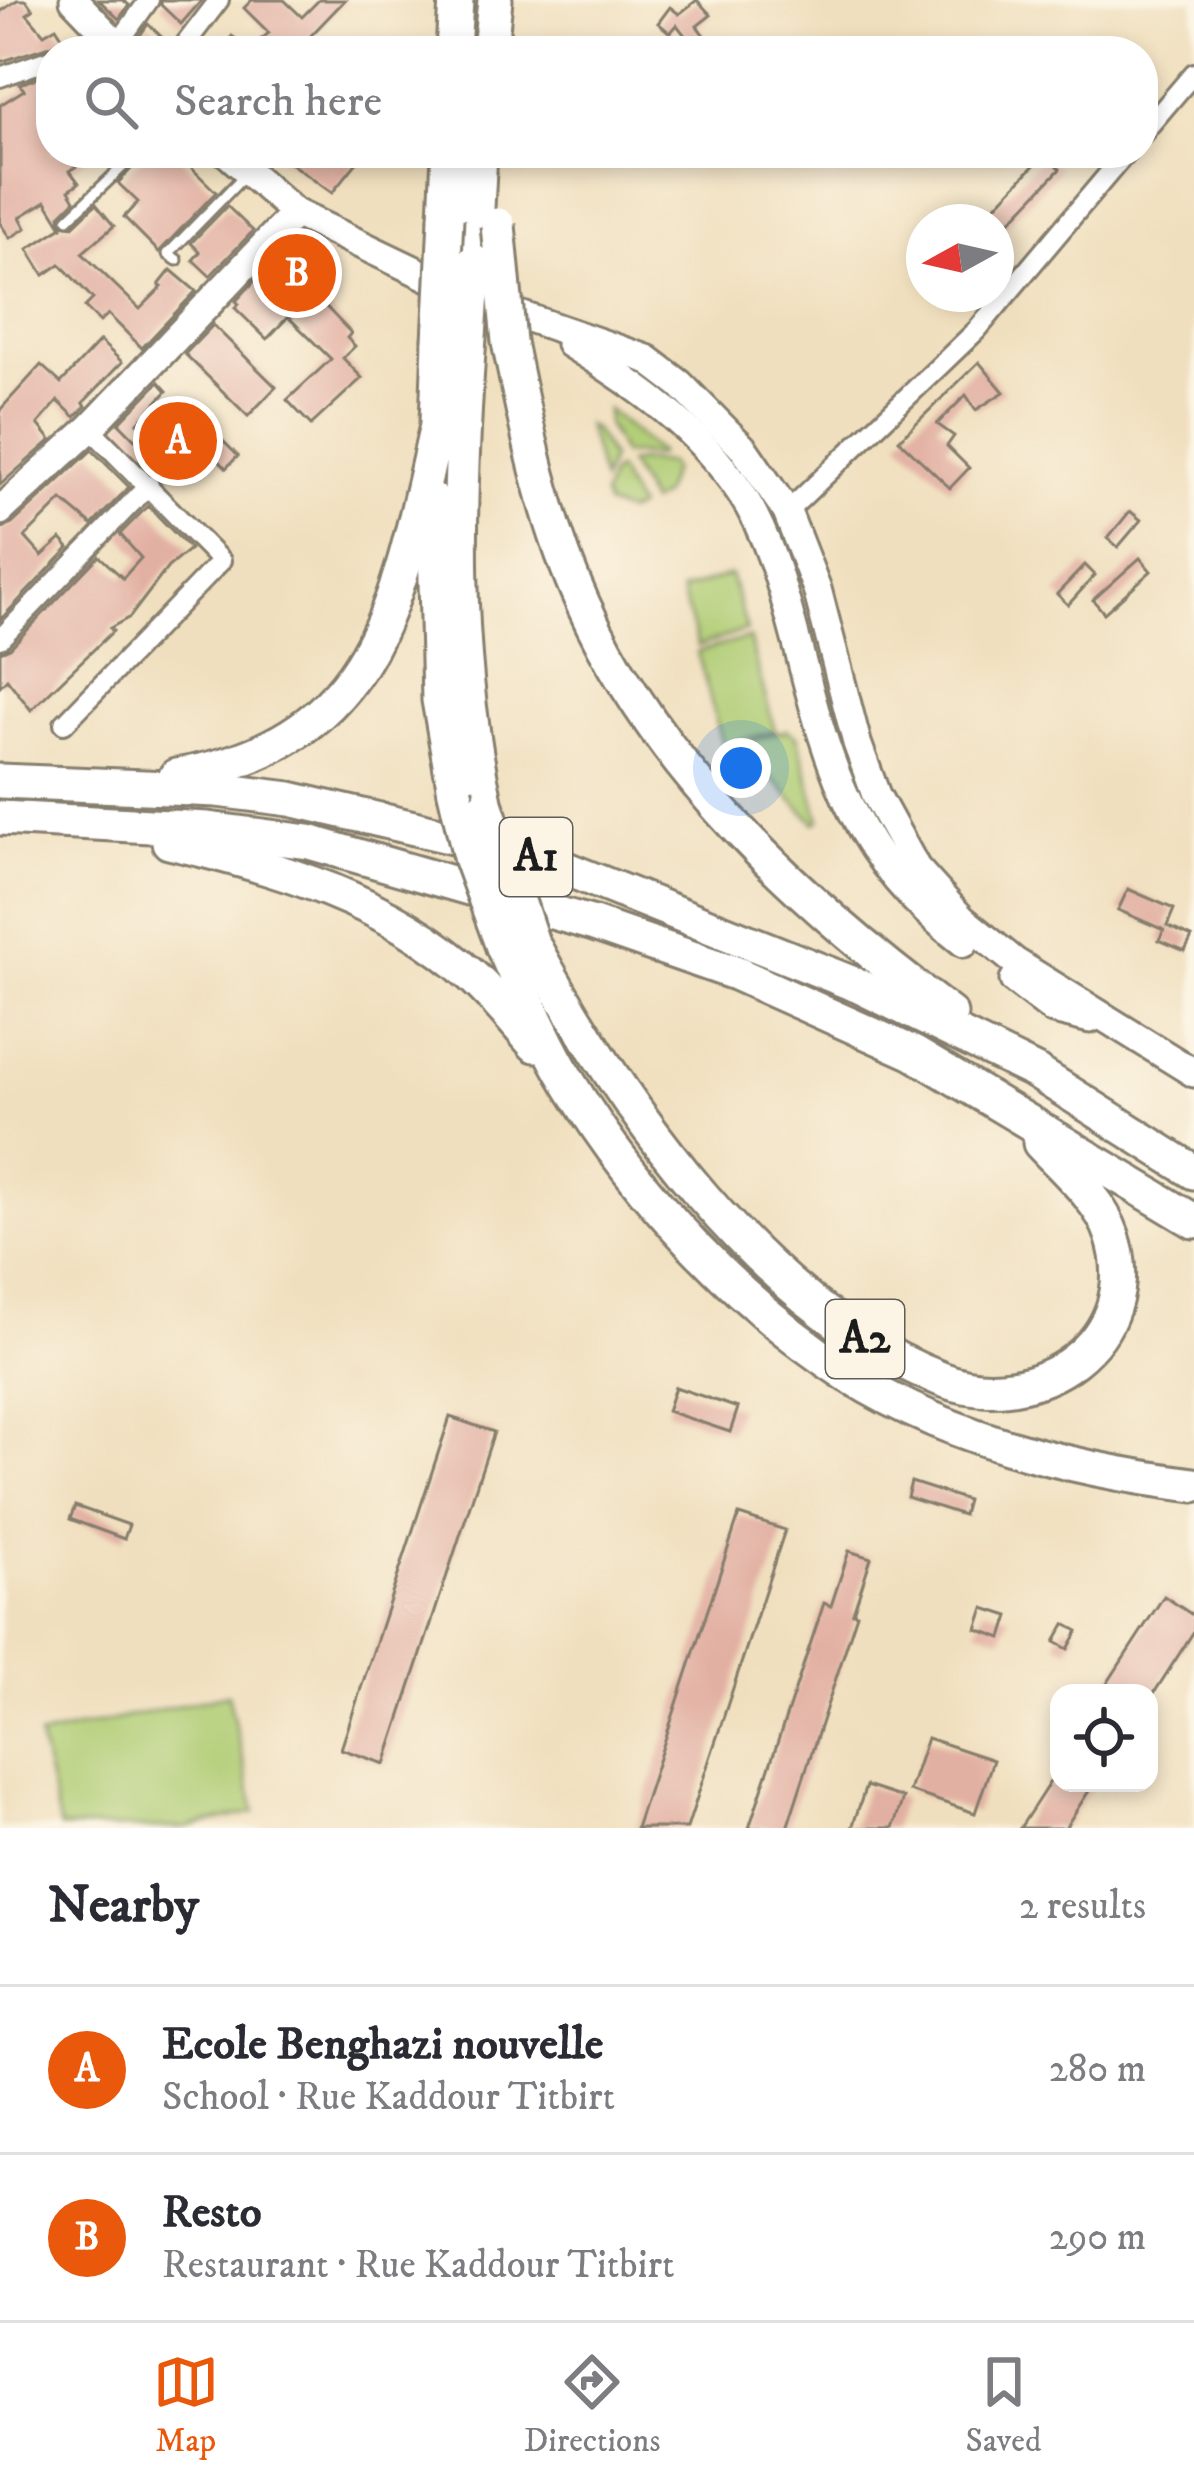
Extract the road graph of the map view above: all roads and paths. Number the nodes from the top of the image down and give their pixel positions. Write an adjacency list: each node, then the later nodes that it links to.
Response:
1 (74, 0): 6 (main road)
2 (149, 0): 7 (street)
3 (219, 0): 8 (street)
4 (456, 0): 9 (highway)
5 (496, 0): 10 (highway)
6 (108, 36)
7 (123, 36)
8 (191, 36)
9 (454, 36)
10 (494, 36)
11 (36, 64): 13 (street)
12 (1194, 73): 14 (street)
13 (0, 77)
14 (1158, 115)
15 (122, 168): 23 (lane)
16 (233, 168): 24 (lane)
17 (243, 168): 22 (main road)
18 (448, 168): 26 (highway, A2, bridge)
19 (479, 168): 26 (highway, A2, bridge)
20 (496, 168): 25 (highway, bridge)
21 (1113, 168): 31 (street)
22 (295, 213): 25 (main road); 27 (main road)
23 (68, 220)
24 (177, 260)
25 (520, 331): 31 (main road); 39 (main road); 41 (highway)
26 (454, 339): 28 (highway, A2); 38 (highway, A2, bridge)
27 (90, 428): 29 (street); 30 (main road)
28 (436, 430): 35 (highway); 38 (highway, bridge)
29 (149, 485): 32 (street); 33 (street)
30 (0, 511)
31 (787, 512): 39 (main road)
32 (0, 639)
33 (64, 724)
34 (0, 781): 35 (highway, A1)
35 (98, 785): 41 (highway, A1)
36 (0, 818): 37 (highway, A1)
37 (79, 822): 42 (highway); 43 (highway, A1)
38 (518, 945): 42 (highway); 43 (highway, A2)
39 (1114, 1025): 40 (main road)
40 (1187, 1061)
41 (1036, 1072): 44 (highway, A1)
42 (570, 1084): 46 (highway)
43 (1014, 1115): 45 (highway, A1)
44 (1194, 1172)
45 (1194, 1221)
46 (1194, 1485)

